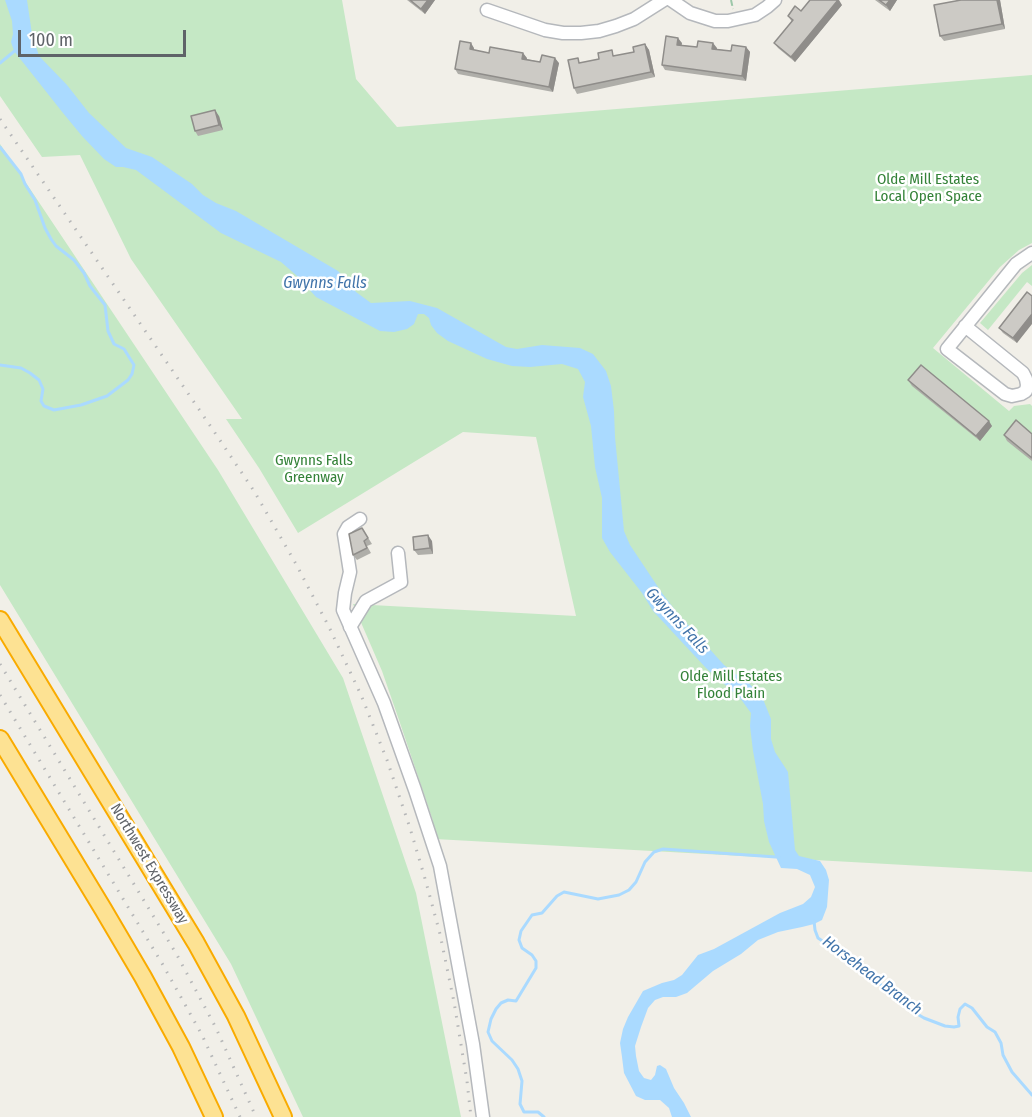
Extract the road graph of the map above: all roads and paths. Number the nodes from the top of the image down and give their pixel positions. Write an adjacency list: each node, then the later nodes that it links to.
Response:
1 (664, 0): 4 (street)
2 (671, 0): 3 (street)
3 (775, 0)
4 (487, 10)
5 (1032, 253): 6 (street)
6 (965, 326): 7 (street); 7 (street)
7 (1029, 393)
8 (360, 519): 11 (street)
9 (398, 553): 11 (street)
10 (0, 620): 14 (highway, Northwest Expressway)
11 (350, 627): 15 (street)
12 (0, 739): 13 (highway)
13 (214, 1117)
14 (283, 1117)
15 (483, 1117)

